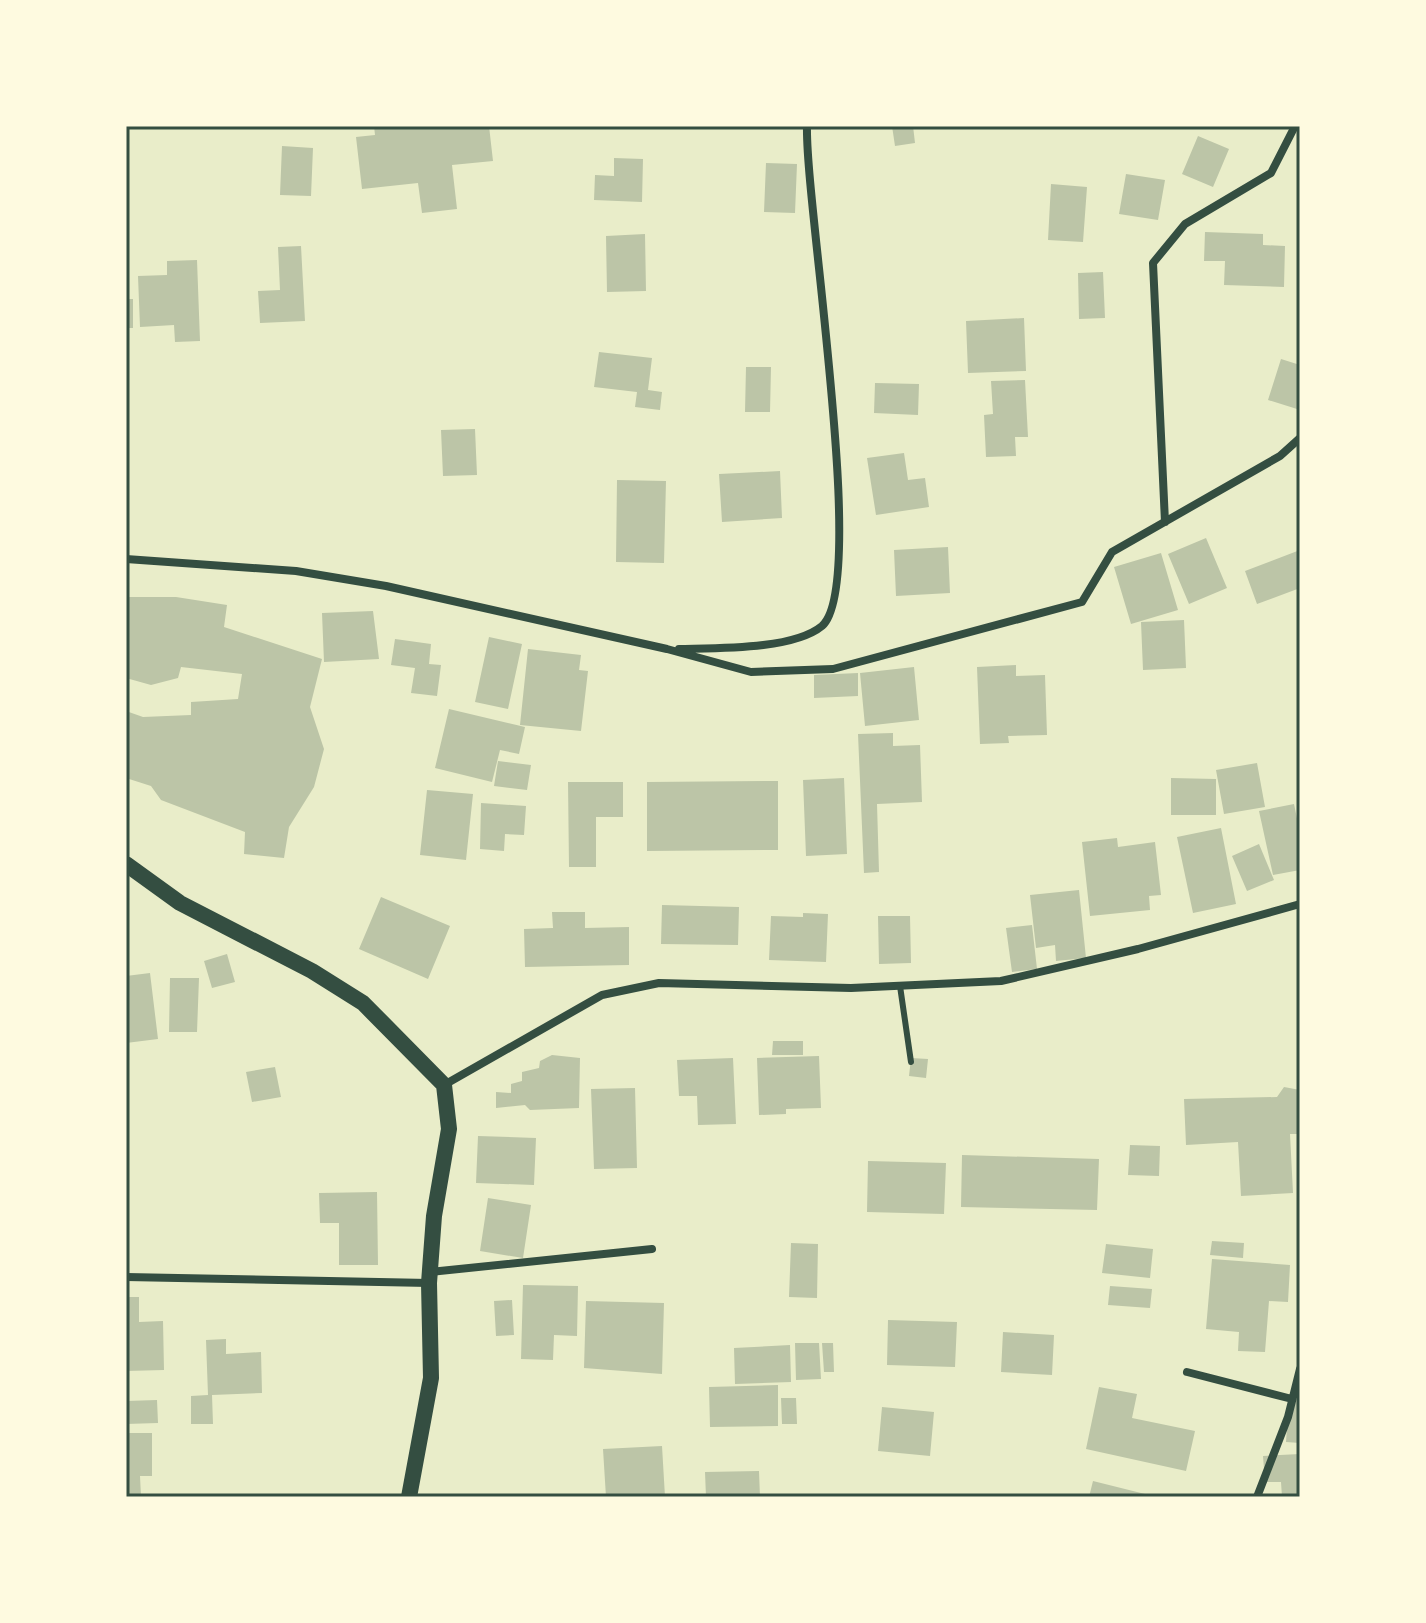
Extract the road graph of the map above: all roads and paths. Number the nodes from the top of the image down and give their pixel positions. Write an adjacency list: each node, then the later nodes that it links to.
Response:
1 (807, 126): 6 (street)
2 (1295, 126): 4 (street)
3 (1300, 438): 4 (street)
4 (1165, 522): 6 (street)
5 (126, 559): 6 (street)
6 (667, 649)
7 (126, 864): 11 (main road)
8 (1300, 904): 9 (street)
9 (900, 986): 10 (lane); 11 (street)
10 (911, 1062)
11 (444, 1085): 14 (main road)
12 (652, 1249): 14 (street)
13 (126, 1277): 14 (street)
14 (429, 1278): 18 (main road)
15 (1300, 1369): 17 (street)
16 (1187, 1372): 17 (street)
17 (1292, 1399): 19 (street)
18 (409, 1497)
19 (1257, 1497)

